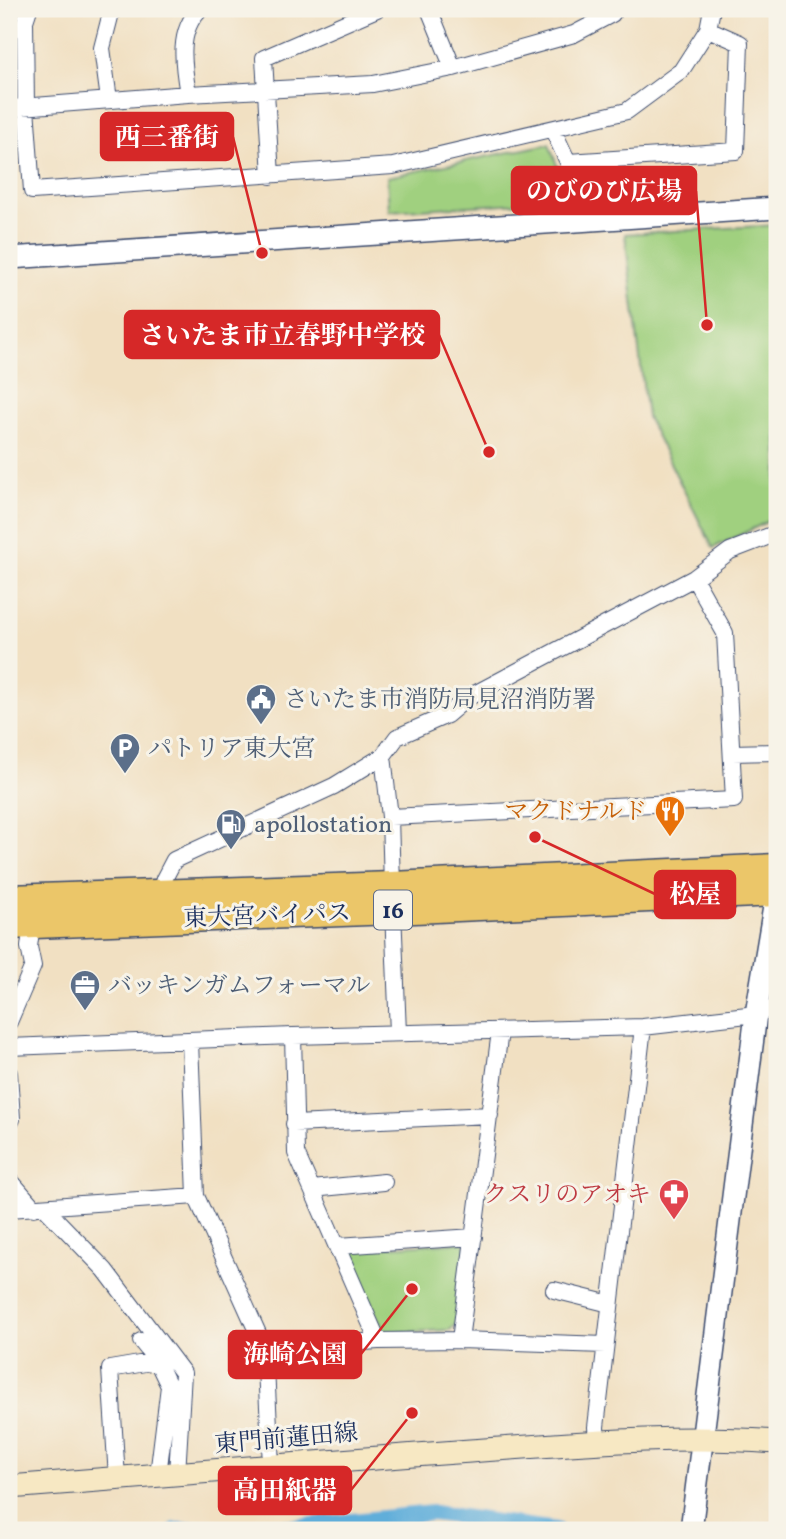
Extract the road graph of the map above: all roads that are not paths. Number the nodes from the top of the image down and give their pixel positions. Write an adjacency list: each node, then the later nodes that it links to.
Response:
1 (29, 9): 13 (street)
2 (111, 9): 12 (street)
3 (200, 9): 11 (street)
4 (377, 9): 10 (street)
5 (429, 9): 9 (street)
6 (615, 9): 9 (street)
7 (712, 9): 8 (street)
8 (708, 29): 15 (street); 15 (street)
9 (453, 68): 10 (street)
10 (266, 91): 11 (street); 16 (street)
11 (188, 94): 12 (street)
12 (108, 100): 13 (street)
13 (26, 107): 14 (street); 16 (street)
14 (9, 108)
15 (553, 130): 16 (street)
16 (271, 176)
17 (777, 208): 18 (street)
18 (9, 258)
19 (777, 533): 20 (street)
20 (694, 578): 22 (street); 23 (street)
21 (777, 752): 22 (street)
22 (732, 753): 24 (street)
23 (383, 756): 24 (street); 27 (street)
24 (390, 817): 28 (street)
25 (777, 868): 28 (highway, 東大宮バイパス / 16)
26 (777, 891): 28 (highway, 東大宮バイパス / 16); 32 (street)
27 (160, 894): 28 (highway, 東大宮バイパス / 16); 29 (highway, 東大宮バイパス / 16)
28 (392, 898): 30 (highway, 東大宮バイパス / 16); 36 (street)
29 (9, 899)
30 (20, 924): 33 (street)
31 (777, 1007): 32 (street)
32 (756, 1014): 34 (street); 60 (street)
33 (9, 1022)
34 (643, 1027): 35 (street); 53 (street)
35 (500, 1031): 36 (street); 41 (street)
36 (398, 1033): 37 (street)
37 (293, 1036): 38 (street); 42 (street)
38 (190, 1041): 39 (street); 47 (street)
39 (9, 1047)
40 (9, 1073): 43 (street)
41 (490, 1115): 42 (street); 50 (street)
42 (294, 1124): 46 (street)
43 (9, 1125)
44 (9, 1179): 48 (street)
45 (384, 1182): 46 (street)
46 (312, 1189): 51 (street)
47 (196, 1196): 48 (street); 58 (street)
48 (39, 1207): 49 (street); 64 (street)
49 (9, 1209)
50 (474, 1237): 51 (street); 54 (street)
51 (338, 1246): 56 (street)
52 (554, 1290): 53 (street)
53 (610, 1304): 57 (street)
54 (460, 1340): 56 (street); 57 (street)
55 (141, 1341): 59 (street)
56 (378, 1341): 58 (street)
57 (605, 1345): 61 (street)
58 (265, 1349): 63 (street)
59 (157, 1361): 64 (street); 65 (street)
60 (704, 1438): 61 (main road, 東門前蓮田線); 62 (main road, 東門前蓮田線); 67 (street)
61 (597, 1442): 63 (main road, 東門前蓮田線)
62 (777, 1442)
63 (271, 1465): 64 (main road, 東門前蓮田線)
64 (167, 1475): 65 (main road, 東門前蓮田線)
65 (117, 1478): 66 (main road, 東門前蓮田線)
66 (9, 1487)
67 (691, 1530)

